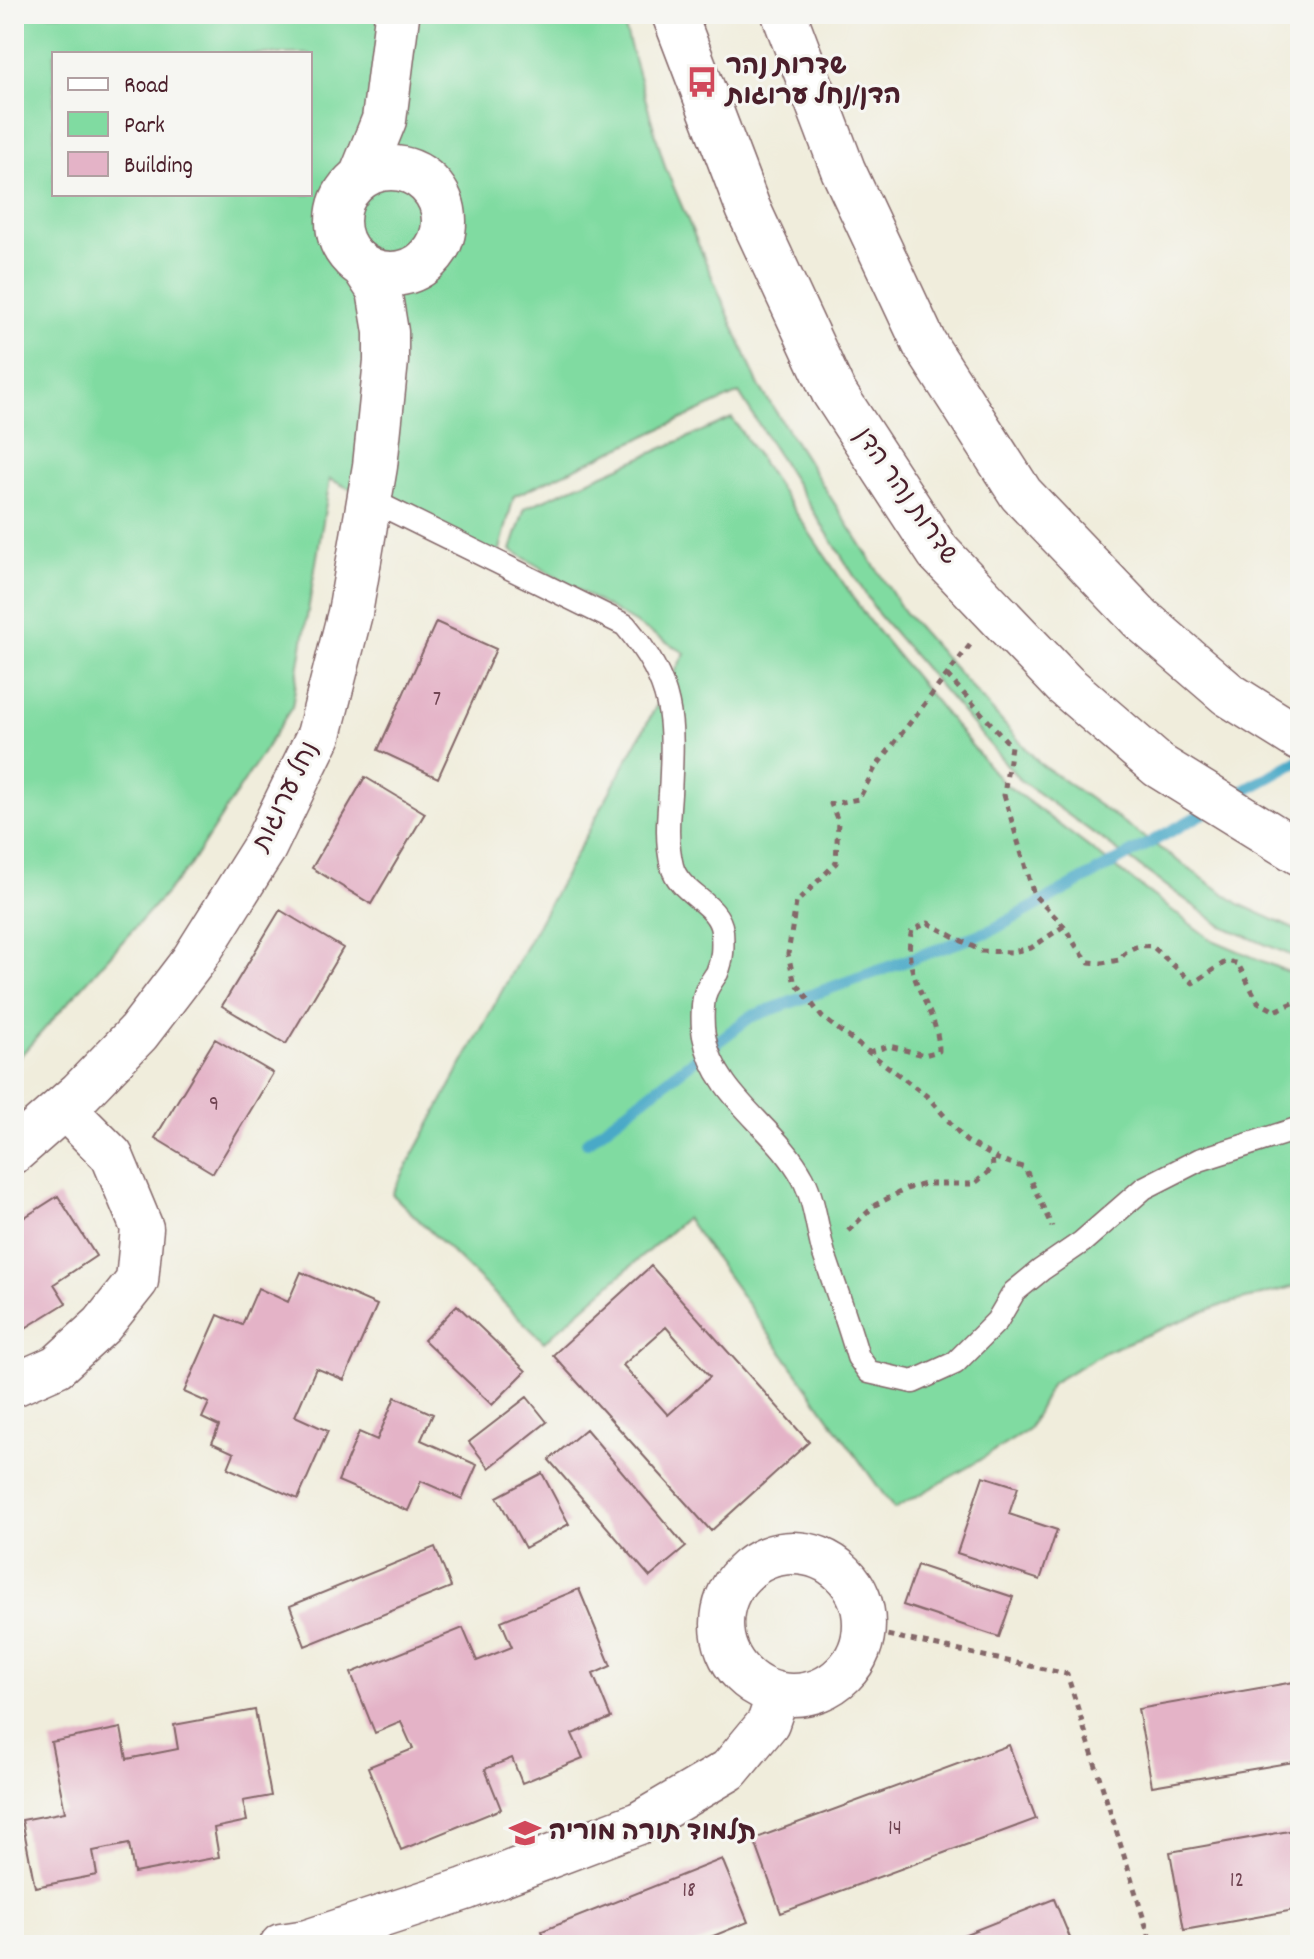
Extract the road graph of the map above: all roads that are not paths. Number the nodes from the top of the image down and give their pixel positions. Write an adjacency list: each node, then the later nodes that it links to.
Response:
1 (674, 14): 11 (main road, שדרות נהר הדן)
2 (784, 14): 10 (main road)
3 (397, 15): 4 (main road); 5 (main road)
4 (417, 175): 5 (main road); 7 (main road)
5 (361, 177): 6 (main road)
6 (364, 267): 7 (main road); 8 (main road, נחל ערוגות)
7 (412, 270): 8 (main road, נחל ערוגות)
8 (386, 361): 9 (main road, נחל ערוגות)
9 (369, 499): 12 (main road, נחל ערוגות); 13 (lane)
10 (1300, 739)
11 (1300, 853)
12 (64, 1108): 14 (main road, נחל ערוגות); 15 (street)
13 (1300, 1128)
14 (14, 1151)
15 (14, 1385)
16 (778, 1694): 16 (street); 17 (street)
17 (281, 1945)

